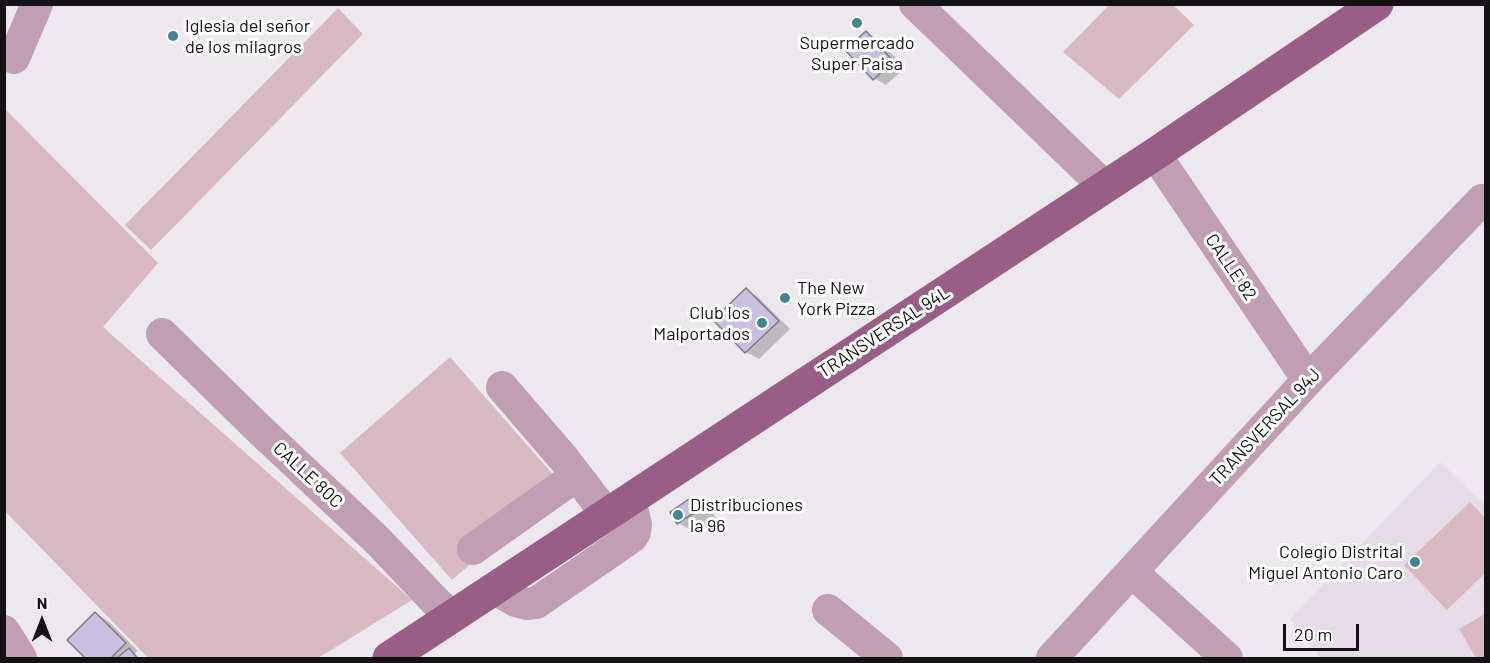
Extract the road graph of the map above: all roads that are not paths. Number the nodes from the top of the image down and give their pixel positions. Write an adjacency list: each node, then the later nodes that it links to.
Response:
1 (37, 4): 4 (street)
2 (915, 4): 6 (street)
3 (1377, 4): 5 (main road, TRANSVERSAL 94L)
4 (14, 58)
5 (1155, 154): 6 (main road, TRANSVERSAL 94L); 9 (street, CALLE 82)
6 (1105, 186): 12 (main road, TRANSVERSAL 94L)
7 (1482, 200): 9 (street, TRANSVERSAL 94J)
8 (162, 334): 16 (street, CALLE 80C)
9 (1308, 380): 14 (street, TRANSVERSAL 94J)
10 (502, 387): 11 (street)
11 (576, 476): 12 (street); 13 (street)
12 (618, 508): 16 (main road, TRANSVERSAL 94L)
13 (473, 549)
14 (1132, 572): 21 (street, TRANSVERSAL 94J); 22 (street)
15 (828, 610): 20 (street)
16 (452, 617): 19 (main road, TRANSVERSAL 94L)
17 (4, 631): 18 (street)
18 (21, 658)
19 (389, 658)
20 (887, 658)
21 (1052, 658)
22 (1227, 658)

